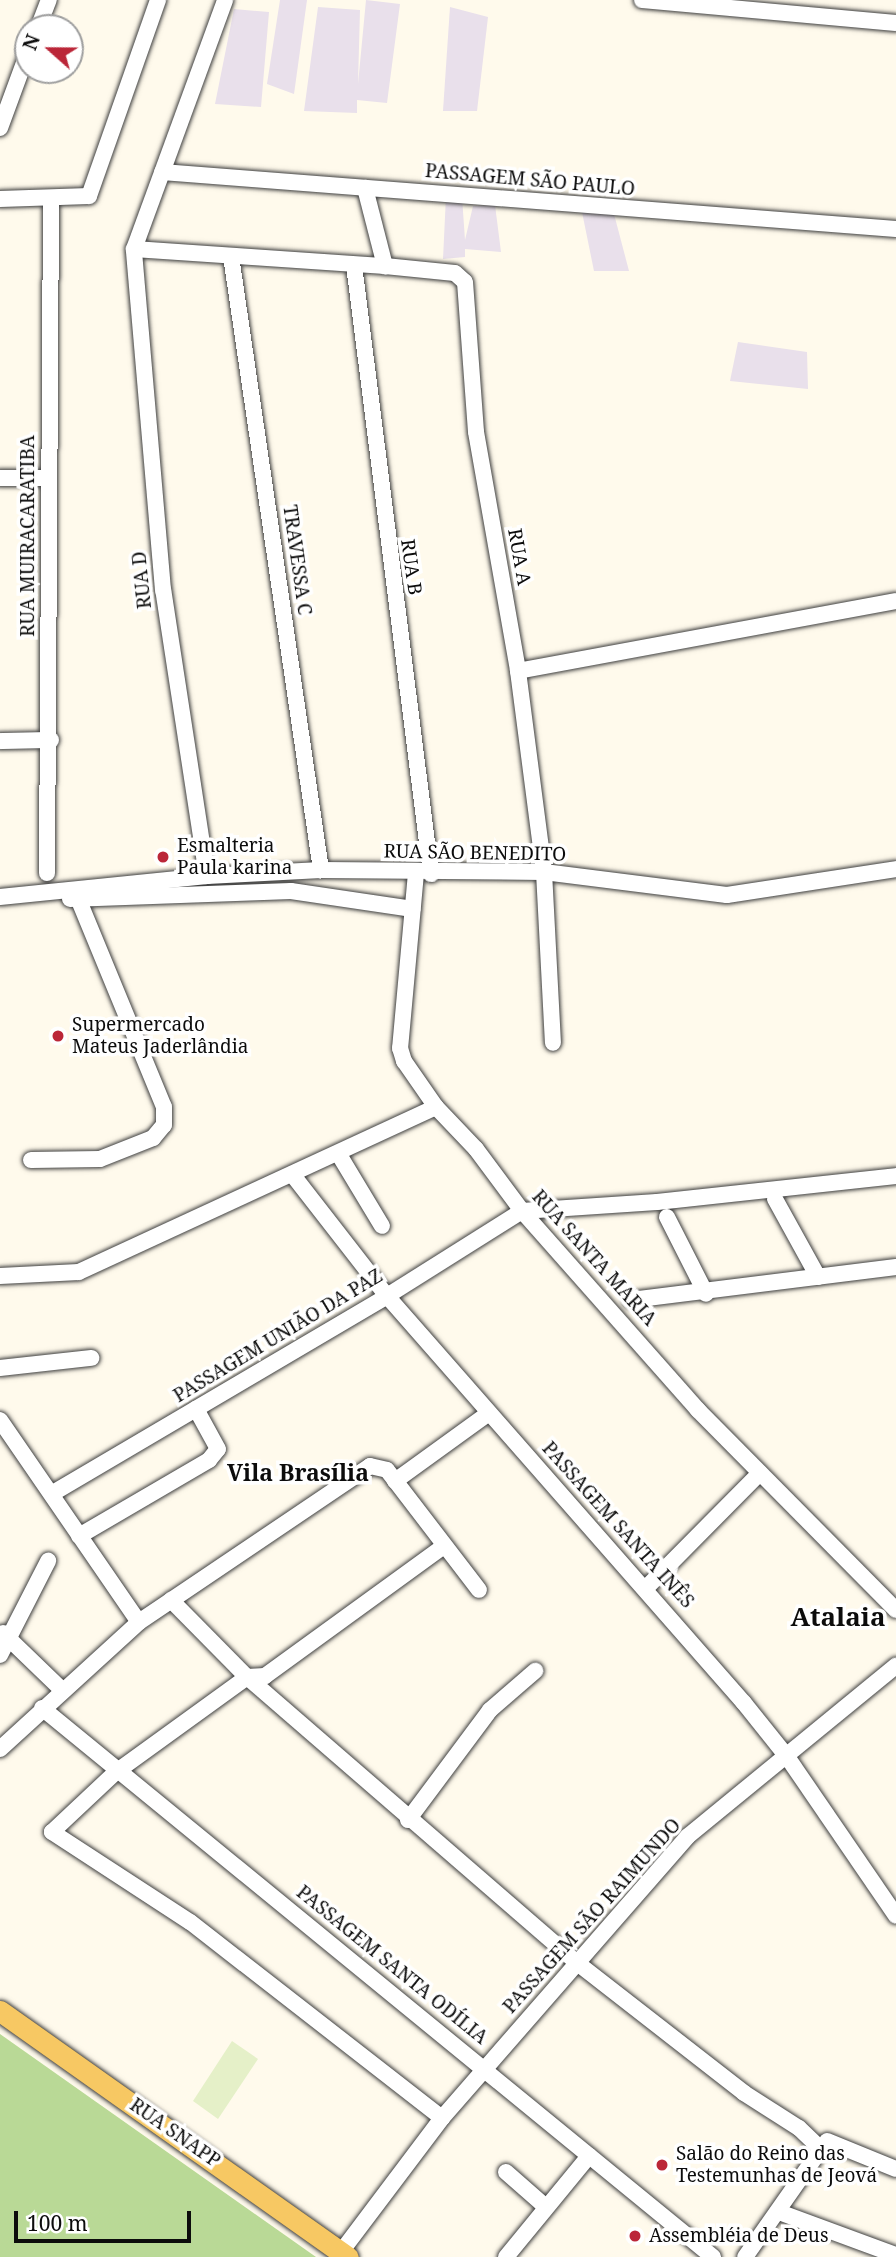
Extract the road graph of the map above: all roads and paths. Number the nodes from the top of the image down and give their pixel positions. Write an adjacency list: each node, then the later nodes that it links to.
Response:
1 (158, 0): 10 (street)
2 (225, 0): 7 (street, RUA D)
3 (642, 0): 4 (street)
4 (896, 23)
5 (16, 84): 6 (street)
6 (0, 128)
7 (162, 172): 8 (street, PASSAGEM SÃO PAULO); 12 (street, RUA D)
8 (365, 188): 11 (street, PASSAGEM SÃO PAULO); 15 (street)
9 (0, 199): 10 (street)
10 (51, 200): 17 (street, RUA MUIRACARATIBA)
11 (896, 229)
12 (134, 249): 13 (street); 27 (street, RUA D)
13 (230, 256): 14 (street); 23 (street, TRAVESSA C)
14 (354, 265): 15 (street); 26 (street, RUA B)
15 (385, 266): 19 (street, RUA A)
16 (0, 478): 17 (street)
17 (48, 478): 20 (street, RUA MUIRACARATIBA)
18 (896, 601): 19 (street)
19 (518, 671): 24 (street, RUA A)
20 (51, 740): 21 (street); 25 (street, RUA MUIRACARATIBA)
21 (0, 741)
22 (896, 869): 24 (street, RUA SÃO BENEDITO)
23 (321, 870): 26 (street, RUA SÃO BENEDITO); 27 (street, RUA SÃO BENEDITO)
24 (544, 872): 26 (street, RUA SÃO BENEDITO); 32 (street, RUA A)
25 (47, 873)
26 (424, 874): 31 (street, RUA SANTA MARIA)
27 (207, 876): 28 (street, RUA SÃO BENEDITO)
28 (51, 894): 29 (street, RUA SÃO BENEDITO); 30 (street, RUA SÃO BENEDITO)
29 (0, 897)
30 (79, 901): 31 (street, RUA SÃO BENEDITO); 35 (street)
31 (413, 909): 33 (street, RUA SANTA MARIA)
32 (553, 1043)
33 (436, 1107): 34 (street); 39 (street, RUA SANTA MARIA)
34 (338, 1153): 36 (street); 41 (street)
35 (31, 1160)
36 (292, 1174): 43 (street); 46 (street, PASSAGEM SANTA INÊS)
37 (895, 1184): 39 (street)
38 (775, 1199): 44 (street)
39 (522, 1211): 46 (street, PASSAGEM UNIÃO DA PAZ); 54 (street, RUA SANTA MARIA)
40 (667, 1217): 45 (street)
41 (382, 1226)
42 (896, 1267): 44 (street)
43 (0, 1276)
44 (818, 1277): 45 (street)
45 (706, 1294): 47 (street)
46 (387, 1296): 50 (street, PASSAGEM UNIÃO DA PAZ); 51 (street, PASSAGEM SANTA INÊS)
47 (631, 1300)
48 (91, 1358): 49 (street)
49 (0, 1368)
50 (196, 1409): 56 (street, PASSAGEM UNIÃO DA PAZ); 57 (street)
51 (489, 1413): 55 (street); 60 (street, PASSAGEM SANTA INÊS)
52 (3, 1424): 53 (street); 56 (street)
53 (0, 1446)
54 (760, 1473): 60 (street); 63 (street, RUA SANTA MARIA)
55 (391, 1476): 58 (street); 62 (street)
56 (53, 1493): 57 (street)
57 (79, 1536): 64 (street)
58 (444, 1546): 61 (street); 69 (street)
59 (48, 1561): 65 (street)
60 (646, 1588): 73 (street, PASSAGEM SANTA INÊS)
61 (479, 1590)
62 (171, 1600): 64 (street); 69 (street)
63 (896, 1610)
64 (139, 1622): 70 (street)
65 (5, 1634): 66 (street); 70 (street)
66 (0, 1656)
67 (896, 1666): 73 (street, PASSAGEM SÃO RAIMUNDO)
68 (535, 1671): 75 (street)
69 (247, 1677): 74 (street); 75 (street)
70 (61, 1689): 71 (street)
71 (43, 1708): 72 (street); 74 (street, PASSAGEM SANTA ODÍLIA)
72 (0, 1749)
73 (788, 1758): 76 (street, PASSAGEM SANTA INÊS); 77 (street, PASSAGEM SÃO RAIMUNDO)
74 (116, 1772): 79 (street, PASSAGEM SANTA ODÍLIA); 80 (street)
75 (408, 1820): 77 (street)
76 (896, 1916)
77 (576, 1962): 79 (street, PASSAGEM SÃO RAIMUNDO); 81 (street)
78 (0, 2011): 87 (main road, RUA SNAPP)
79 (486, 2067): 80 (street, PASSAGEM SÃO RAIMUNDO); 82 (street, PASSAGEM SANTA ODÍLIA)
80 (442, 2118): 87 (street, PASSAGEM SÃO RAIMUNDO)
81 (824, 2145): 83 (street); 86 (street)
82 (589, 2156): 85 (street); 90 (street, PASSAGEM SANTA ODÍLIA)
83 (896, 2169)
84 (506, 2172): 85 (street)
85 (546, 2207): 89 (street)
86 (779, 2212): 88 (street); 91 (street)
87 (345, 2254)
88 (896, 2255)
89 (506, 2257)
90 (713, 2257)
91 (745, 2257)

